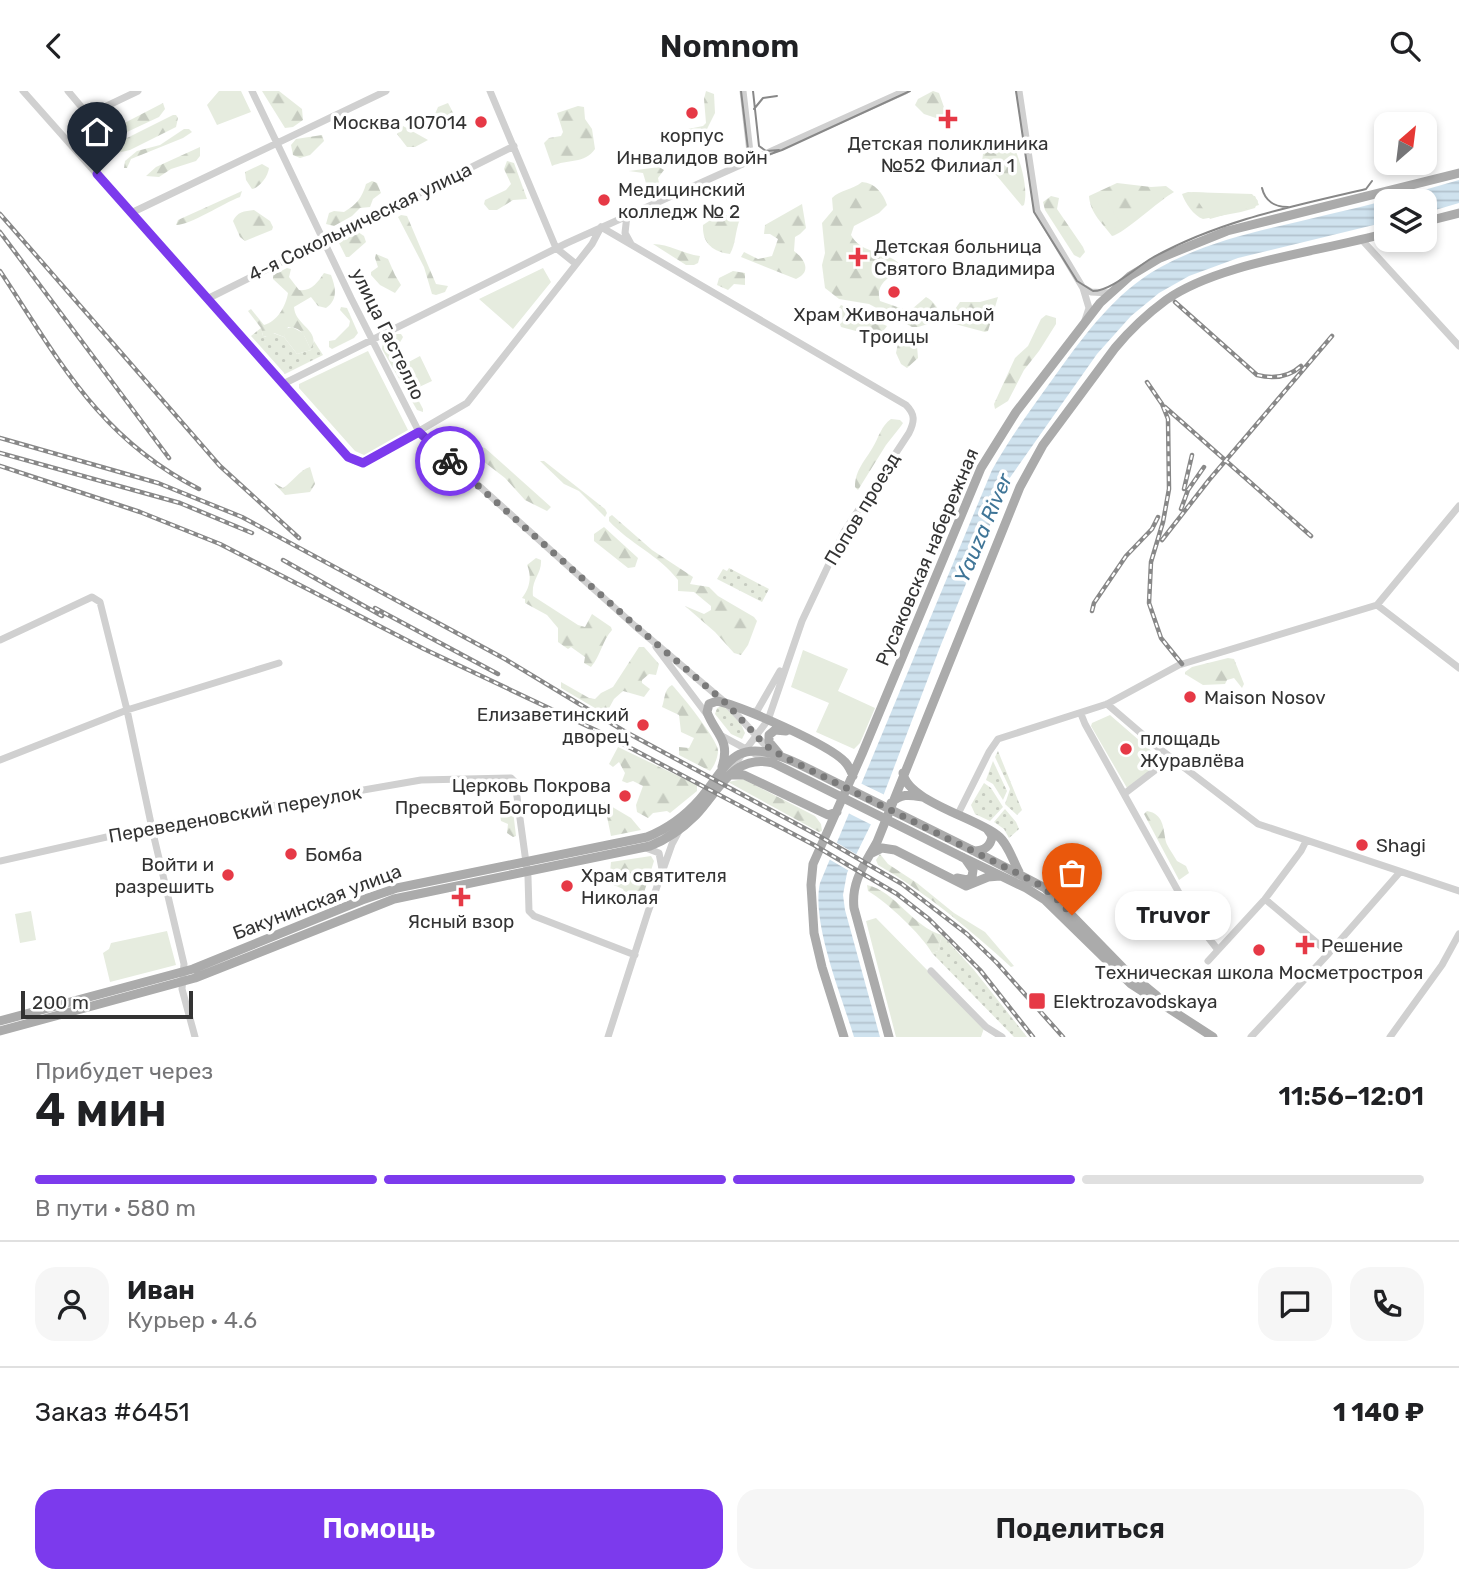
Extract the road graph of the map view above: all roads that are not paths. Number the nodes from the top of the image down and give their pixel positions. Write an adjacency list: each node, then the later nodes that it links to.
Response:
1 (23, 91): 14 (street)
2 (68, 91): 3 (street)
3 (138, 91)
4 (252, 91): 10 (street, улица Гастелло)
5 (386, 91): 10 (street)
6 (490, 91): 11 (street)
7 (743, 91): 12 (street)
8 (905, 91): 12 (street)
9 (1018, 91): 25 (street)
10 (277, 143): 14 (street); 20 (street, улица Гастелло)
11 (513, 146): 20 (street, 4-я Сокольническая улица); 23 (street)
12 (751, 161): 16 (street)
13 (1459, 173): 26 (main road, Русаковская набережная)
14 (131, 213): 27 (street)
15 (1459, 213): 17 (main road)
16 (627, 215): 18 (street); 22 (street)
17 (1437, 219)
18 (601, 227): 22 (street); 23 (street); 24 (street)
19 (1374, 236): 21 (main road)
20 (323, 240): 27 (street, 4-я Сокольническая улица); 29 (street, улица Гастелло)
21 (1362, 240): 30 (street); 60 (main road)
22 (633, 246): 37 (street, Попов проезд)
23 (556, 248): 24 (street); 29 (street)
24 (576, 264): 32 (street)
25 (1083, 288): 26 (street); 28 (street)
26 (1110, 293): 28 (main road, Русаковская набережная)
27 (207, 299): 31 (street)
28 (1085, 320): 52 (main road, Русаковская набережная)
29 (371, 339): 31 (street); 32 (street, улица Гастелло)
30 (1459, 346)
31 (283, 384): 32 (street)
32 (419, 432): 35 (street, улица Гастелло)
33 (1459, 506): 34 (street)
34 (1377, 605): 39 (street); 41 (street)
35 (645, 634): 40 (street, улица Гастелло); 45 (street, улица Гастелло)
36 (0, 640): 42 (street)
37 (789, 655): 43 (street, Попов проезд); 46 (street, Попов проезд)
38 (279, 663): 42 (street)
39 (1459, 667)
40 (727, 704): 43 (main road); 45 (main road); 47 (street, улица Гастелло)
41 (1107, 704): 44 (street); 55 (street)
42 (127, 710): 56 (street); 71 (street)
43 (749, 712): 46 (main road)
44 (1081, 713): 63 (street); 68 (street)
45 (708, 717): 49 (main road, улица Гастелло)
46 (768, 720): 48 (main road); 50 (street, Попов проезд)
47 (746, 725): 50 (street, улица Гастелло); 51 (street)
48 (794, 733): 53 (main road); 54 (main road)
49 (722, 736): 51 (street, улица Гастелло); 59 (street); 61 (main road)
50 (756, 737): 51 (street); 54 (street, улица Гастелло)
51 (747, 752): 54 (main road, Бакунинская улица); 58 (street, улица Гастелло); 59 (main road, Бакунинская улица)
52 (862, 754): 53 (main road); 62 (main road, Русаковская набережная)
53 (838, 755): 62 (main road)
54 (782, 756): 79 (main road, Бакунинская улица, bridge)
55 (1171, 758): 63 (street); 75 (street)
56 (0, 760)
57 (760, 761): 58 (main road, Бакунинская улица); 59 (main road, Бакунинская улица); 59 (main road)
58 (773, 763): 79 (main road, Бакунинская улица, bridge)
59 (741, 768): 61 (main road, Бакунинская улица); 61 (main road); 66 (main road)
60 (903, 773): 64 (main road); 65 (main road)
61 (723, 774): 69 (main road, Бакунинская улица)
62 (853, 776): 67 (main road, Русаковская набережная)
63 (1124, 794): 90 (street)
64 (925, 798): 65 (main road); 68 (main road)
65 (891, 804): 70 (main road)
66 (818, 812): 67 (main road); 73 (main road)
67 (837, 812): 73 (main road, Русаковская набережная)
68 (958, 814): 72 (main road)
69 (680, 824): 74 (main road, Бакунинская улица); 81 (main road, Бакунинская улица); 83 (street)
70 (883, 826): 77 (main road); 78 (main road)
71 (152, 827): 80 (street, Переведеновский переулок); 81 (street, Переведеновский переулок); 94 (street)
72 (986, 828): 79 (main road); 84 (main road)
73 (827, 834): 102 (main road, Русаковская набережная)
74 (666, 839): 76 (main road, Бакунинская улица); 83 (street)
75 (1306, 841): 82 (street); 88 (street)
76 (642, 847): 81 (main road, Бакунинская улица); 83 (street)
77 (895, 850): 78 (main road); 85 (main road)
78 (870, 854): 103 (main road)
79 (967, 857): 84 (main road); 85 (main road); 86 (main road)
80 (0, 861)
81 (527, 867): 92 (street); 94 (main road, Бакунинская улица); 96 (main road, Бакунинская улица)
82 (1399, 872): 87 (street); 91 (street)
83 (662, 873): 92 (street)
84 (1020, 874): 97 (main road)
85 (946, 875): 86 (main road)
86 (1005, 877): 97 (main road)
87 (1459, 891)
88 (1265, 899): 90 (street); 91 (street)
89 (1459, 935): 107 (street)
90 (1218, 950): 93 (street)
91 (1329, 953): 106 (street)
92 (635, 955): 101 (street)
93 (1208, 961)
94 (184, 971): 96 (street); 98 (main road, Бакунинская улица)
95 (931, 971): 104 (street)
96 (181, 982): 99 (main road, Бакунинская улица); 100 (street)
97 (1171, 1009): 105 (main road)
98 (0, 1021)
99 (0, 1031)
100 (195, 1037)
101 (608, 1037)
102 (844, 1037)
103 (889, 1037)
104 (1002, 1037)
105 (1213, 1037)
106 (1251, 1037)
107 (1390, 1037)

